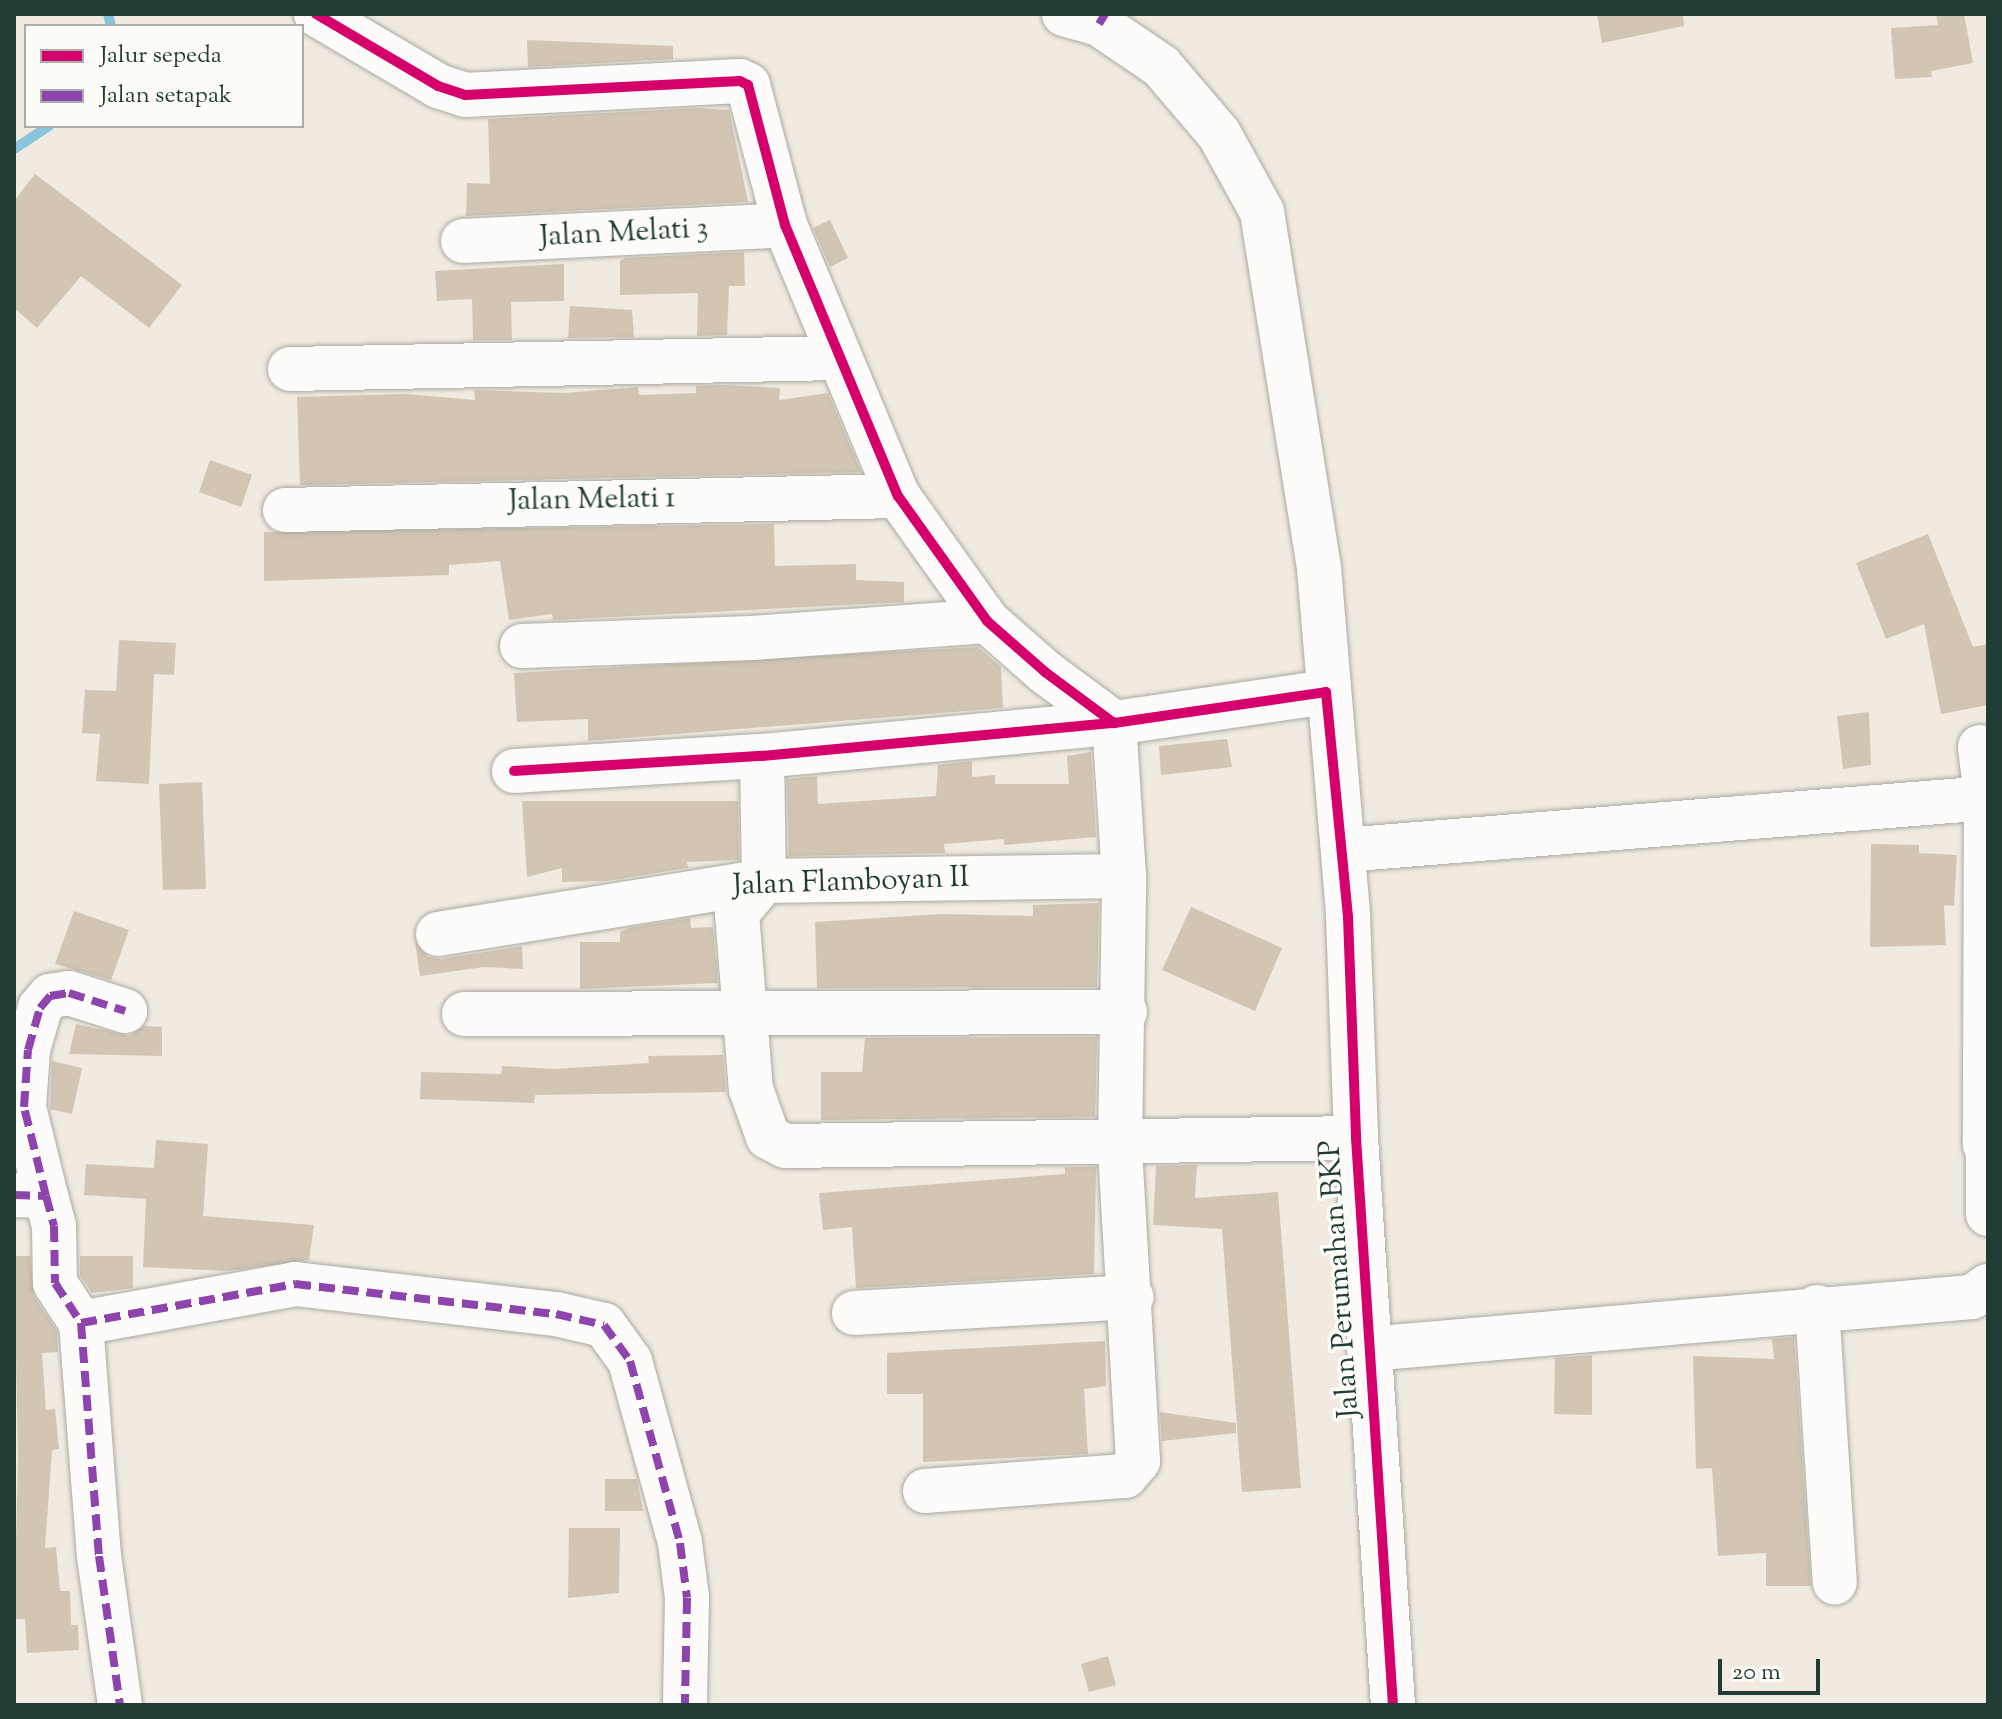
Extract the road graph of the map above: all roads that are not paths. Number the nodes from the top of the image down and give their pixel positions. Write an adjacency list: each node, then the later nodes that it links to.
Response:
1 (316, 14): 3 (street)
2 (1090, 17): 11 (street, Jalan Perumahan BKP)
3 (785, 225): 4 (street, Jalan Melati 3); 5 (street)
4 (463, 241)
5 (840, 358): 6 (street); 7 (street)
6 (290, 369)
7 (898, 496): 8 (street, Jalan Melati 1); 9 (street)
8 (285, 510)
9 (987, 621): 10 (street); 12 (street)
10 (522, 646)
11 (1326, 692): 12 (street); 17 (street, Jalan Perumahan BKP)
12 (1114, 723): 14 (street); 18 (street)
13 (1980, 747): 16 (street)
14 (762, 756): 15 (street); 19 (street)
15 (514, 771)
16 (1987, 798): 17 (street); 27 (street)
17 (1343, 850): 25 (street, Jalan Perumahan BKP)
18 (1124, 876): 19 (street, Jalan Flamboyan II); 22 (street)
19 (764, 881): 20 (street, Jalan Flamboyan II); 24 (street)
20 (438, 934)
21 (125, 1011): 28 (street)
22 (1125, 1012): 24 (street); 26 (street)
23 (464, 1014): 24 (street)
24 (747, 1017): 26 (street)
25 (1356, 1138): 26 (street); 35 (street, Jalan Perumahan BKP)
26 (1120, 1145): 31 (street)
27 (1986, 1146): 29 (street)
28 (30, 1196): 34 (street)
29 (1988, 1214)
30 (1988, 1286): 32 (street)
31 (1132, 1297): 33 (street); 36 (street)
32 (1817, 1307): 35 (street); 37 (street)
33 (854, 1313)
34 (81, 1323): 38 (street); 39 (street)
35 (1369, 1349): 40 (street, Jalan Perumahan BKP)
36 (925, 1491)
37 (1835, 1582)
38 (120, 1705)
39 (685, 1705)
40 (1393, 1705)

